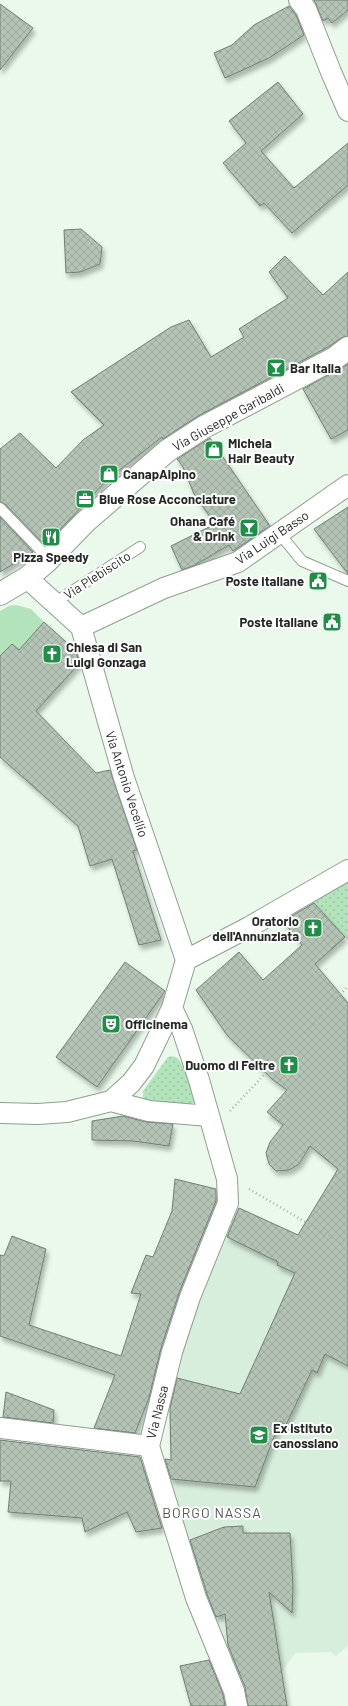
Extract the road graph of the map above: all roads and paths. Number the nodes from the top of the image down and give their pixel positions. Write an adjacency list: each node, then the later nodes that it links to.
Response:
1 (299, 0): 2 (street)
2 (348, 111)
3 (348, 348): 8 (street, Via Giuseppe Garibaldi)
4 (348, 485): 6 (street, Via Luigi Basso)
5 (0, 508): 8 (lane)
6 (279, 533): 10 (lane); 13 (street, Via Luigi Basso)
7 (140, 547): 12 (lane, Via Plebiscito)
8 (49, 559): 9 (street, Via Giuseppe Garibaldi)
9 (27, 578): 11 (street, Via Giuseppe Garibaldi); 12 (street)
10 (348, 581)
11 (0, 594)
12 (54, 603): 13 (street)
13 (81, 628): 15 (street, Via Antonio Vecellio)
14 (348, 870): 15 (street)
15 (186, 960): 17 (street)
16 (348, 986): 18 (path)
17 (172, 1008): 20 (street); 22 (street, Via Nassa)
18 (305, 1033)
19 (264, 1075): 22 (path)
20 (111, 1101): 21 (street); 22 (street)
21 (0, 1113)
22 (210, 1122): 23 (street, Via Nassa)
23 (227, 1179): 24 (path); 26 (street, Via Nassa)
24 (348, 1248)
25 (0, 1428): 26 (street)
26 (149, 1446): 27 (street, Via Nassa)
27 (237, 1706)

